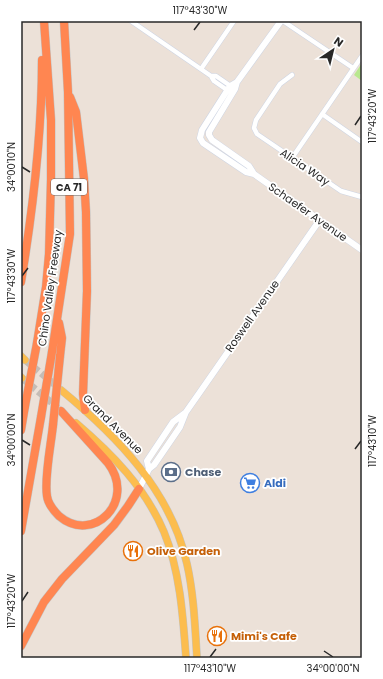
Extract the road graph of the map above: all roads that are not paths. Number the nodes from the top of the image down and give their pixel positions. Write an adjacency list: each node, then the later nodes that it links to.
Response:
1 (44, 21): 6 (highway, Chino Valley Freeway / CA 71)
2 (64, 21): 12 (highway, Chino Valley Freeway / CA 71)
3 (131, 21): 9 (street)
4 (234, 21): 9 (street)
5 (282, 21): 8 (street); 11 (main road)
6 (45, 40): 20 (highway); 25 (highway, Chino Valley Freeway / CA 71, bridge)
7 (362, 56): 8 (street)
8 (354, 68): 13 (street)
9 (201, 69): 11 (street)
10 (292, 75): 15 (street, Alicia Way)
11 (231, 90): 16 (main road, Schaefer Avenue); 16 (main road, Schaefer Avenue)
12 (68, 92): 21 (highway, Chino Valley Freeway / CA 71); 24 (highway)
13 (322, 114): 14 (street); 15 (street)
14 (362, 142)
15 (292, 158): 17 (street, Alicia Way)
16 (254, 174): 18 (main road, Schaefer Avenue)
17 (362, 197)
18 (319, 220): 19 (main road, Schaefer Avenue); 26 (main road, Roswell Avenue)
19 (362, 250)
20 (21, 282)
21 (56, 354): 23 (highway, bridge); 28 (highway, Chino Valley Freeway / CA 71, bridge)
22 (61, 390): 24 (main road, Grand Avenue)
23 (60, 410): 27 (main road, Grand Avenue)
24 (85, 410): 26 (main road, Grand Avenue)
25 (21, 430)
26 (147, 472): 27 (main road, Roswell Avenue); 31 (main road, Grand Avenue)
27 (139, 488): 29 (highway); 30 (main road, Grand Avenue)
28 (21, 531)
29 (21, 646)
30 (186, 658)
31 (197, 658)

